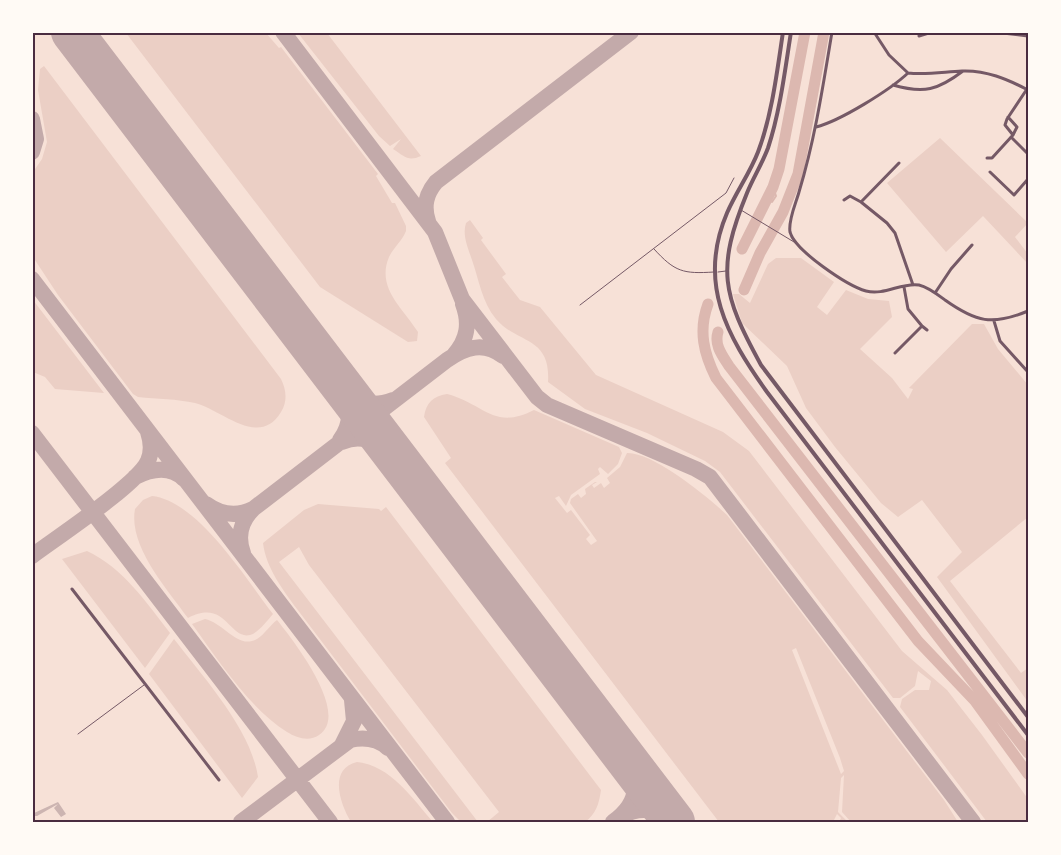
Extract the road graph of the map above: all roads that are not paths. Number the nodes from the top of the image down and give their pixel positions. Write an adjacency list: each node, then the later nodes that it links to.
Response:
1 (783, 32): 29 (street)
2 (791, 32): 24 (street)
3 (832, 32): 14 (street)
4 (874, 32): 10 (street)
5 (932, 32): 7 (street)
6 (994, 32): 8 (street)
7 (919, 36)
8 (1028, 36)
9 (964, 71): 10 (street); 11 (street); 12 (street)
10 (908, 73): 11 (street)
11 (893, 85): 14 (street)
12 (1028, 89): 13 (street)
13 (1008, 117): 15 (street); 15 (street)
14 (816, 127): 25 (street)
15 (1012, 136): 16 (street); 17 (street)
16 (1028, 154)
17 (987, 158)
18 (899, 163): 23 (street)
19 (990, 172): 21 (street)
20 (734, 178): 27 (lane)
21 (1028, 179)
22 (844, 200): 23 (street)
23 (861, 202): 30 (street)
24 (740, 210): 25 (lane); 28 (street)
25 (794, 242): 31 (street)
26 (972, 245): 32 (street)
27 (654, 248): 29 (lane); 33 (lane)
28 (727, 271): 29 (lane); 42 (street)
29 (715, 272): 44 (street)
30 (913, 285): 31 (street); 32 (street)
31 (904, 287): 36 (street)
32 (935, 293): 35 (street)
33 (580, 305)
34 (1028, 311): 35 (street)
35 (994, 321): 39 (street)
36 (922, 326): 37 (street); 38 (street)
37 (927, 330)
38 (895, 353)
39 (1028, 372)
40 (72, 589): 41 (street)
41 (145, 684): 43 (lane); 45 (street)
42 (1028, 717)
43 (78, 734)
44 (1028, 735)
45 (218, 780)

